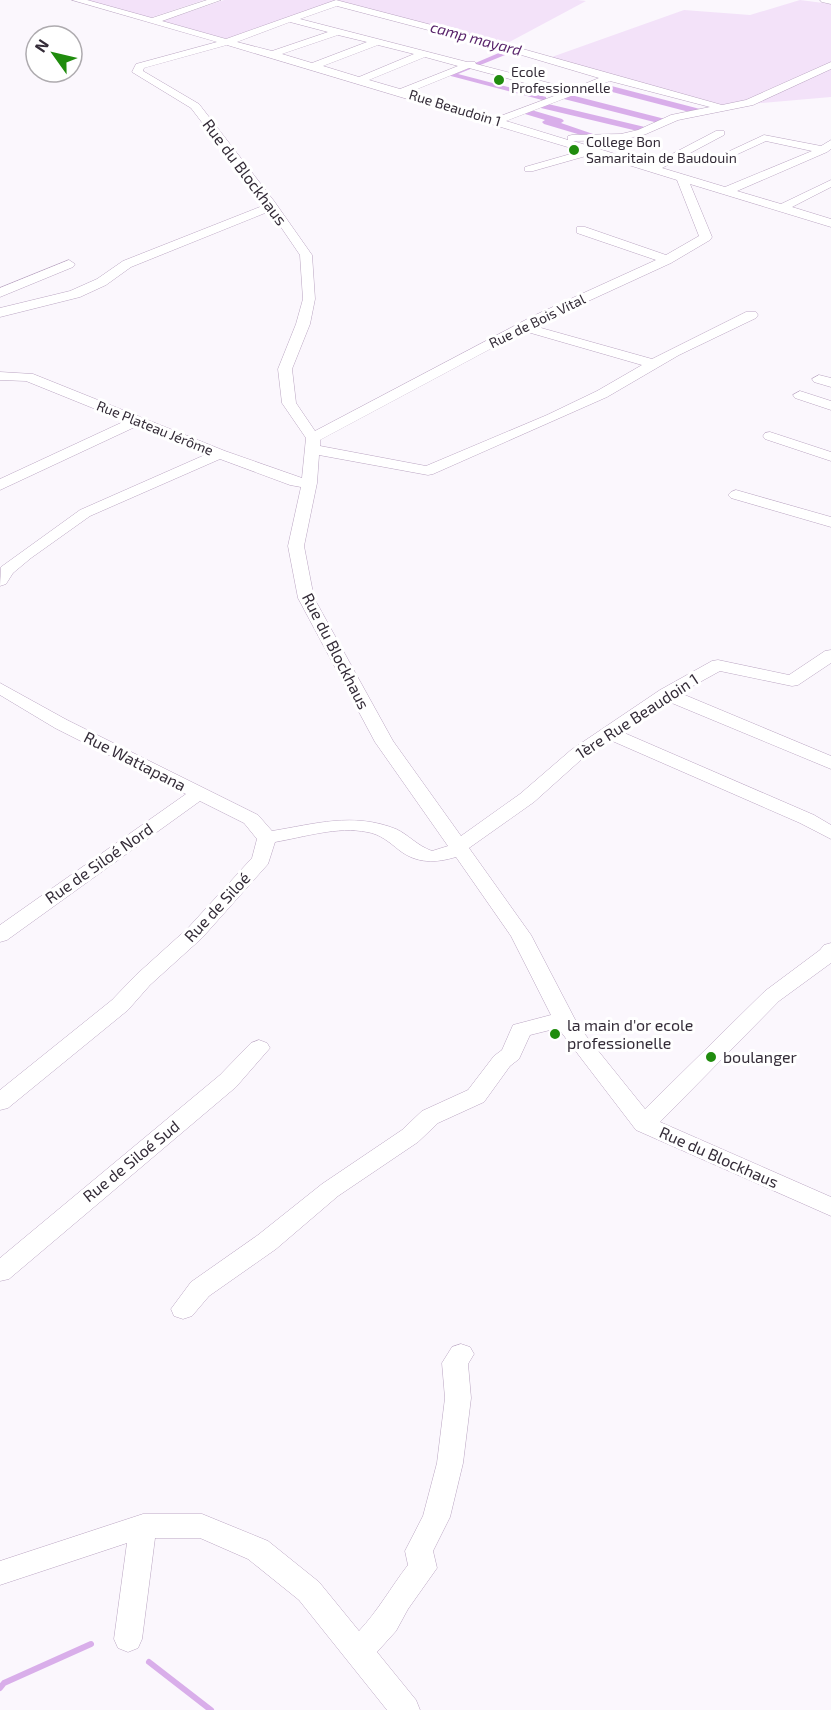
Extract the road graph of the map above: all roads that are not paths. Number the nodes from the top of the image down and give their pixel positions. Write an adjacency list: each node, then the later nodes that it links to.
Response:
1 (77, 0): 8 (street, Rue Beaudoin 1)
2 (216, 0): 8 (street)
3 (825, 0): 4 (street)
4 (831, 1)
5 (351, 7): 6 (street); 7 (street); 10 (street)
6 (367, 11): 9 (street); 9 (street)
7 (288, 20): 10 (street); 16 (street)
8 (152, 21): 16 (street, Rue Beaudoin 1)
9 (364, 22): 11 (street); 12 (street); 13 (street); 14 (street)
10 (303, 23): 11 (street); 19 (street)
11 (321, 28): 13 (street); 22 (street)
12 (442, 30): 15 (street); 20 (street)
13 (337, 32): 14 (street); 23 (street)
14 (355, 36): 18 (street); 28 (street)
15 (468, 37): 17 (street); 24 (street)
16 (228, 41): 19 (street, Rue Beaudoin 1); 58 (street, Rue du Blockhaus)
17 (485, 41): 27 (street); 32 (street)
18 (377, 42): 20 (street); 33 (street)
19 (243, 45): 22 (street, Rue Beaudoin 1)
20 (403, 48): 24 (street); 26 (street)
21 (514, 49): 25 (street)
22 (259, 50): 23 (street, Rue Beaudoin 1)
23 (274, 54): 28 (street, Rue Beaudoin 1)
24 (424, 54): 27 (street); 40 (street)
25 (530, 54): 29 (street); 35 (street)
26 (381, 57)
27 (443, 58): 32 (street); 42 (street)
28 (293, 60): 33 (street, Rue Beaudoin 1)
29 (552, 60): 34 (street); 38 (street)
30 (831, 64): 46 (street)
31 (359, 65): 37 (street)
32 (471, 65): 35 (street); 44 (street)
33 (313, 66): 37 (street, Rue Beaudoin 1)
34 (569, 66): 36 (street); 41 (street)
35 (489, 70): 38 (street)
36 (589, 72): 39 (street); 43 (street)
37 (338, 74): 40 (street, Rue Beaudoin 1)
38 (512, 76): 41 (street)
39 (609, 78): 45 (street); 46 (street)
40 (358, 80): 42 (street, Rue Beaudoin 1)
41 (529, 81): 43 (street)
42 (377, 85): 44 (street, Rue Beaudoin 1)
43 (550, 86): 45 (street)
44 (402, 92): 47 (street, Rue Beaudoin 1)
45 (572, 92): 47 (street)
46 (726, 109): 49 (street)
47 (497, 121): 49 (street, Rue Beaudoin 1)
48 (720, 133): 53 (street)
49 (547, 136): 51 (street, Rue Beaudoin 1)
50 (827, 146): 52 (street); 57 (street)
51 (594, 151): 53 (street, Rue Beaudoin 1); 54 (street)
52 (725, 156)
53 (654, 168): 55 (street, Rue Beaudoin 1)
54 (529, 169)
55 (682, 178): 57 (street, Rue Beaudoin 1); 62 (street, Rue de Bois Vital)
56 (831, 183): 59 (street)
57 (726, 191): 59 (street, Rue Beaudoin 1)
58 (272, 206): 65 (street); 74 (street, Rue du Blockhaus)
59 (782, 208): 60 (street, Rue Beaudoin 1)
60 (831, 223)
61 (581, 230): 62 (street)
62 (667, 260): 67 (street, Rue de Bois Vital)
63 (69, 264): 64 (street)
64 (0, 293)
65 (0, 313)
66 (750, 315): 68 (street)
67 (523, 327): 68 (street); 74 (street, Rue de Bois Vital)
68 (653, 364): 74 (street)
69 (4, 373): 72 (street, Rue Plateau Jérôme)
70 (800, 394): 71 (street)
71 (831, 406)
72 (136, 421): 75 (street, Rue Plateau Jérôme); 78 (street)
73 (770, 436): 76 (street)
74 (313, 443): 77 (street, Rue du Blockhaus)
75 (220, 454): 77 (street, Rue Plateau Jérôme); 81 (street)
76 (831, 457)
77 (309, 483): 90 (street, Rue du Blockhaus)
78 (0, 485)
79 (736, 495): 80 (street)
80 (831, 522)
81 (0, 581)
82 (831, 655): 84 (street, 1ère Rue Beaudoin 1)
83 (0, 688): 87 (street, Rue Wattapana)
84 (666, 694): 85 (street, 1ère Rue Beaudoin 1); 86 (street)
85 (609, 733): 88 (street); 90 (street, 1ère Rue Beaudoin 1)
86 (831, 763)
87 (199, 793): 89 (street, Rue Wattapana); 91 (street, Rue de Siloé Nord)
88 (831, 833)
89 (267, 838): 90 (street); 95 (street, Rue de Siloé)
90 (460, 845): 93 (street, Rue du Blockhaus)
91 (0, 935)
92 (831, 950): 96 (street)
93 (564, 1020): 96 (street, Rue du Blockhaus); 99 (street)
94 (259, 1048): 98 (street, Rue de Siloé Sud)
95 (4, 1094)
96 (644, 1124): 97 (street, Rue du Blockhaus)
97 (831, 1207)
98 (0, 1272)
99 (183, 1309)
100 (461, 1354): 104 (street)
101 (143, 1527): 102 (street); 103 (street); 104 (street)
102 (0, 1573)
103 (128, 1639)
104 (359, 1652): 105 (street)
105 (405, 1710)

